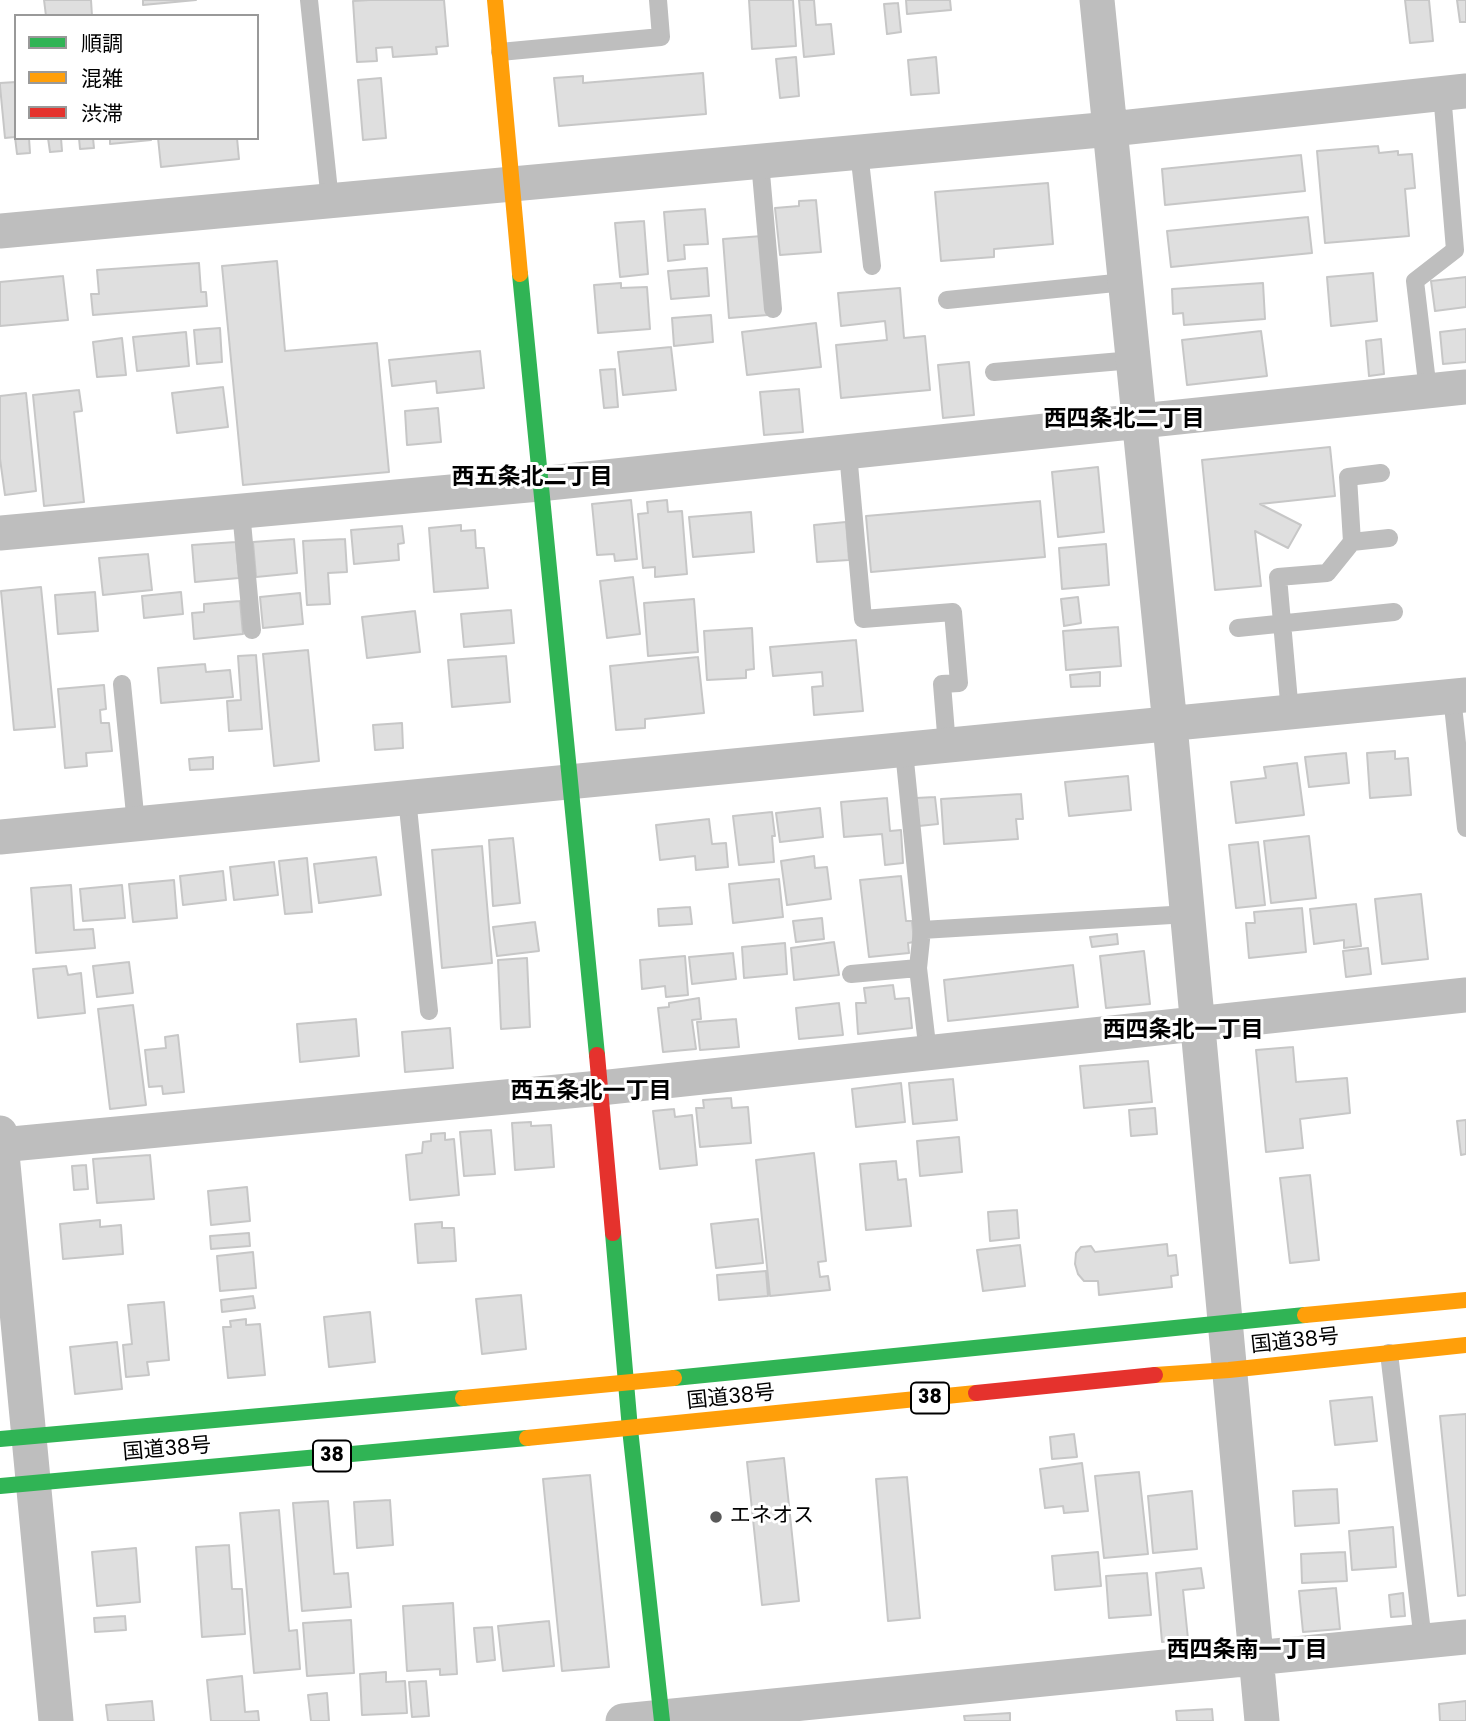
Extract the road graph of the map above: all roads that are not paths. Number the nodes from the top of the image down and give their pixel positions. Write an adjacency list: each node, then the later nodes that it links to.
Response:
1 (309, 0): 11 (lane)
2 (495, 0): 5 (main road)
3 (658, 0): 5 (lane)
4 (1097, 0): 7 (street)
5 (500, 52): 10 (main road)
6 (1454, 92): 7 (street); 20 (lane)
7 (1111, 128): 8 (street); 14 (street)
8 (859, 152): 9 (street); 13 (lane)
9 (760, 162): 10 (street); 16 (lane)
10 (513, 185): 11 (street); 24 (main road)
11 (330, 201): 12 (street)
12 (0, 231)
13 (872, 266)
14 (1125, 282): 15 (lane); 17 (street)
15 (947, 300)
16 (773, 309)
17 (1133, 360): 18 (lane); 21 (street)
18 (994, 372)
19 (1466, 387): 20 (street)
20 (1428, 391): 21 (street)
21 (1138, 423): 22 (street); 36 (street)
22 (848, 453): 24 (street); 37 (lane)
23 (1381, 473): 28 (lane)
24 (539, 484): 25 (street); 39 (main road)
25 (241, 511): 26 (street); 32 (lane)
26 (0, 533)
27 (1389, 538): 28 (lane)
28 (1352, 542): 30 (lane)
29 (1394, 612): 30 (lane)
30 (1282, 623): 31 (lane); 35 (lane)
31 (1238, 628)
32 (252, 630)
33 (122, 684): 41 (lane)
34 (1459, 695): 35 (street); 42 (lane)
35 (1290, 713): 36 (street)
36 (1170, 725): 37 (street); 44 (street)
37 (947, 746): 38 (street)
38 (904, 751): 39 (street); 45 (lane)
39 (568, 783): 40 (street); 52 (main road)
40 (407, 798): 41 (street); 49 (lane)
41 (136, 824): 43 (street)
42 (1466, 828)
43 (0, 837)
44 (1188, 914): 45 (lane); 50 (street)
45 (922, 930): 46 (lane)
46 (918, 968): 47 (lane); 51 (lane)
47 (851, 974)
48 (1466, 995): 50 (street)
49 (429, 1011)
50 (1198, 1025): 51 (street); 55 (street)
51 (928, 1053): 52 (street)
52 (600, 1088): 53 (street); 59 (main road)
53 (0, 1141): 61 (street)
54 (1466, 1300): 55 (main road, 国道38号 / 38)
55 (1225, 1323): 58 (street); 59 (main road, 国道38号 / 38)
56 (1466, 1345): 57 (main road, 国道38号 / 38)
57 (1389, 1353): 58 (main road, 国道38号 / 38); 64 (lane)
58 (1229, 1370): 60 (main road, 国道38号 / 38); 65 (street)
59 (626, 1383): 60 (main road); 61 (main road, 国道38号 / 38)
60 (630, 1429): 62 (main road, 国道38号 / 38); 66 (main road)
61 (15, 1438): 62 (street)
62 (17, 1485): 67 (street)
63 (1466, 1637): 64 (street)
64 (1423, 1641): 65 (street)
65 (1256, 1656): 66 (street); 69 (street)
66 (662, 1719): 68 (street)
67 (56, 1721)
68 (622, 1721)
69 (1262, 1721)

